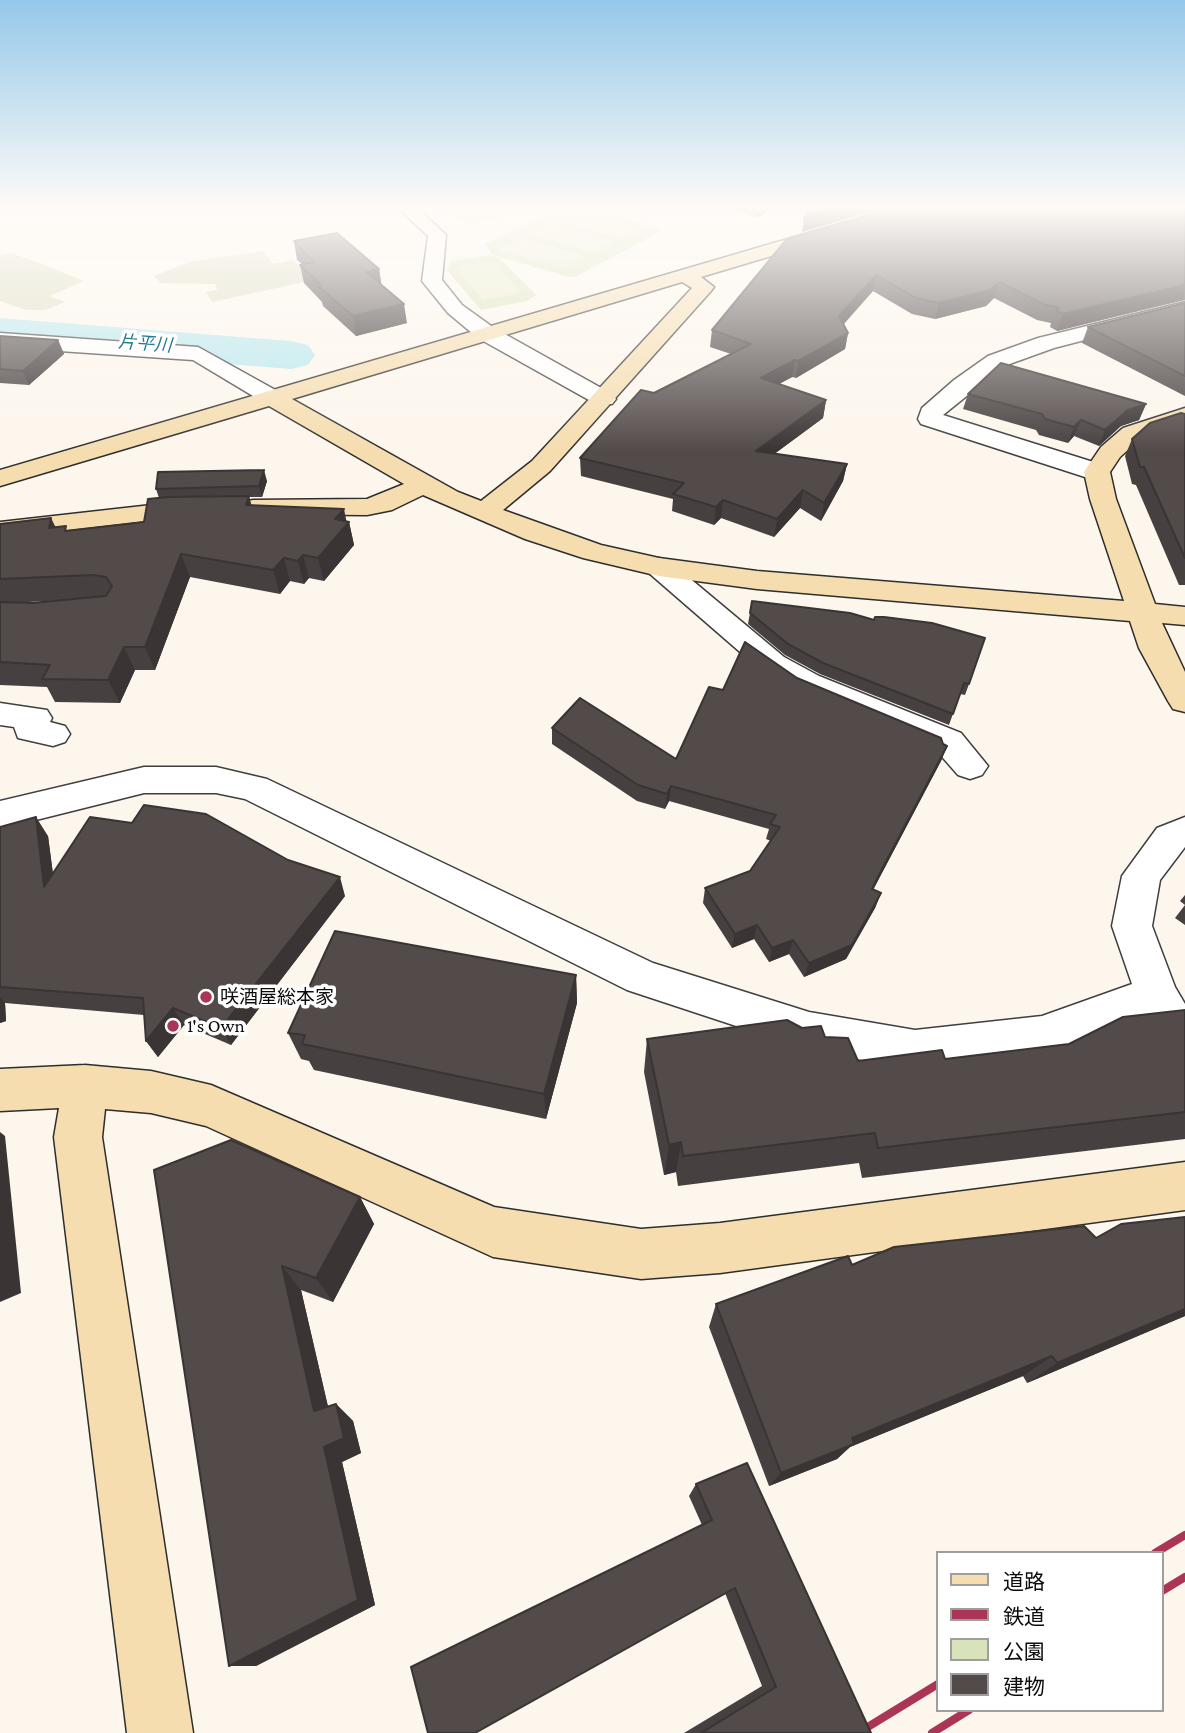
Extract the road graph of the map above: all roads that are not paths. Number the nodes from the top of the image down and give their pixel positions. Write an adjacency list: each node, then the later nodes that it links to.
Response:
1 (438, 289): 5 (street)
2 (641, 289): 5 (street)
3 (702, 289): 8 (street)
4 (1185, 309): 10 (street)
5 (486, 333): 7 (street); 8 (street)
6 (0, 340): 7 (street)
7 (271, 397): 11 (street); 12 (street)
8 (604, 399): 13 (street)
9 (1185, 415): 10 (street)
10 (1097, 472): 16 (street)
11 (0, 478)
12 (423, 485): 13 (street); 14 (street)
13 (483, 513): 15 (street)
14 (0, 530)
15 (659, 567): 16 (street); 21 (street)
16 (1143, 613): 17 (street); 18 (street)
17 (1185, 616)
18 (1185, 701)
19 (0, 714): 20 (street)
20 (52, 734)
21 (970, 766)
22 (0, 815): 24 (street)
23 (1185, 831): 24 (street)
24 (1156, 993): 25 (street)
25 (1185, 1045)
26 (85, 1086): 27 (street); 28 (street); 29 (street)
27 (0, 1090)
28 (1185, 1186)
29 (160, 1733)

